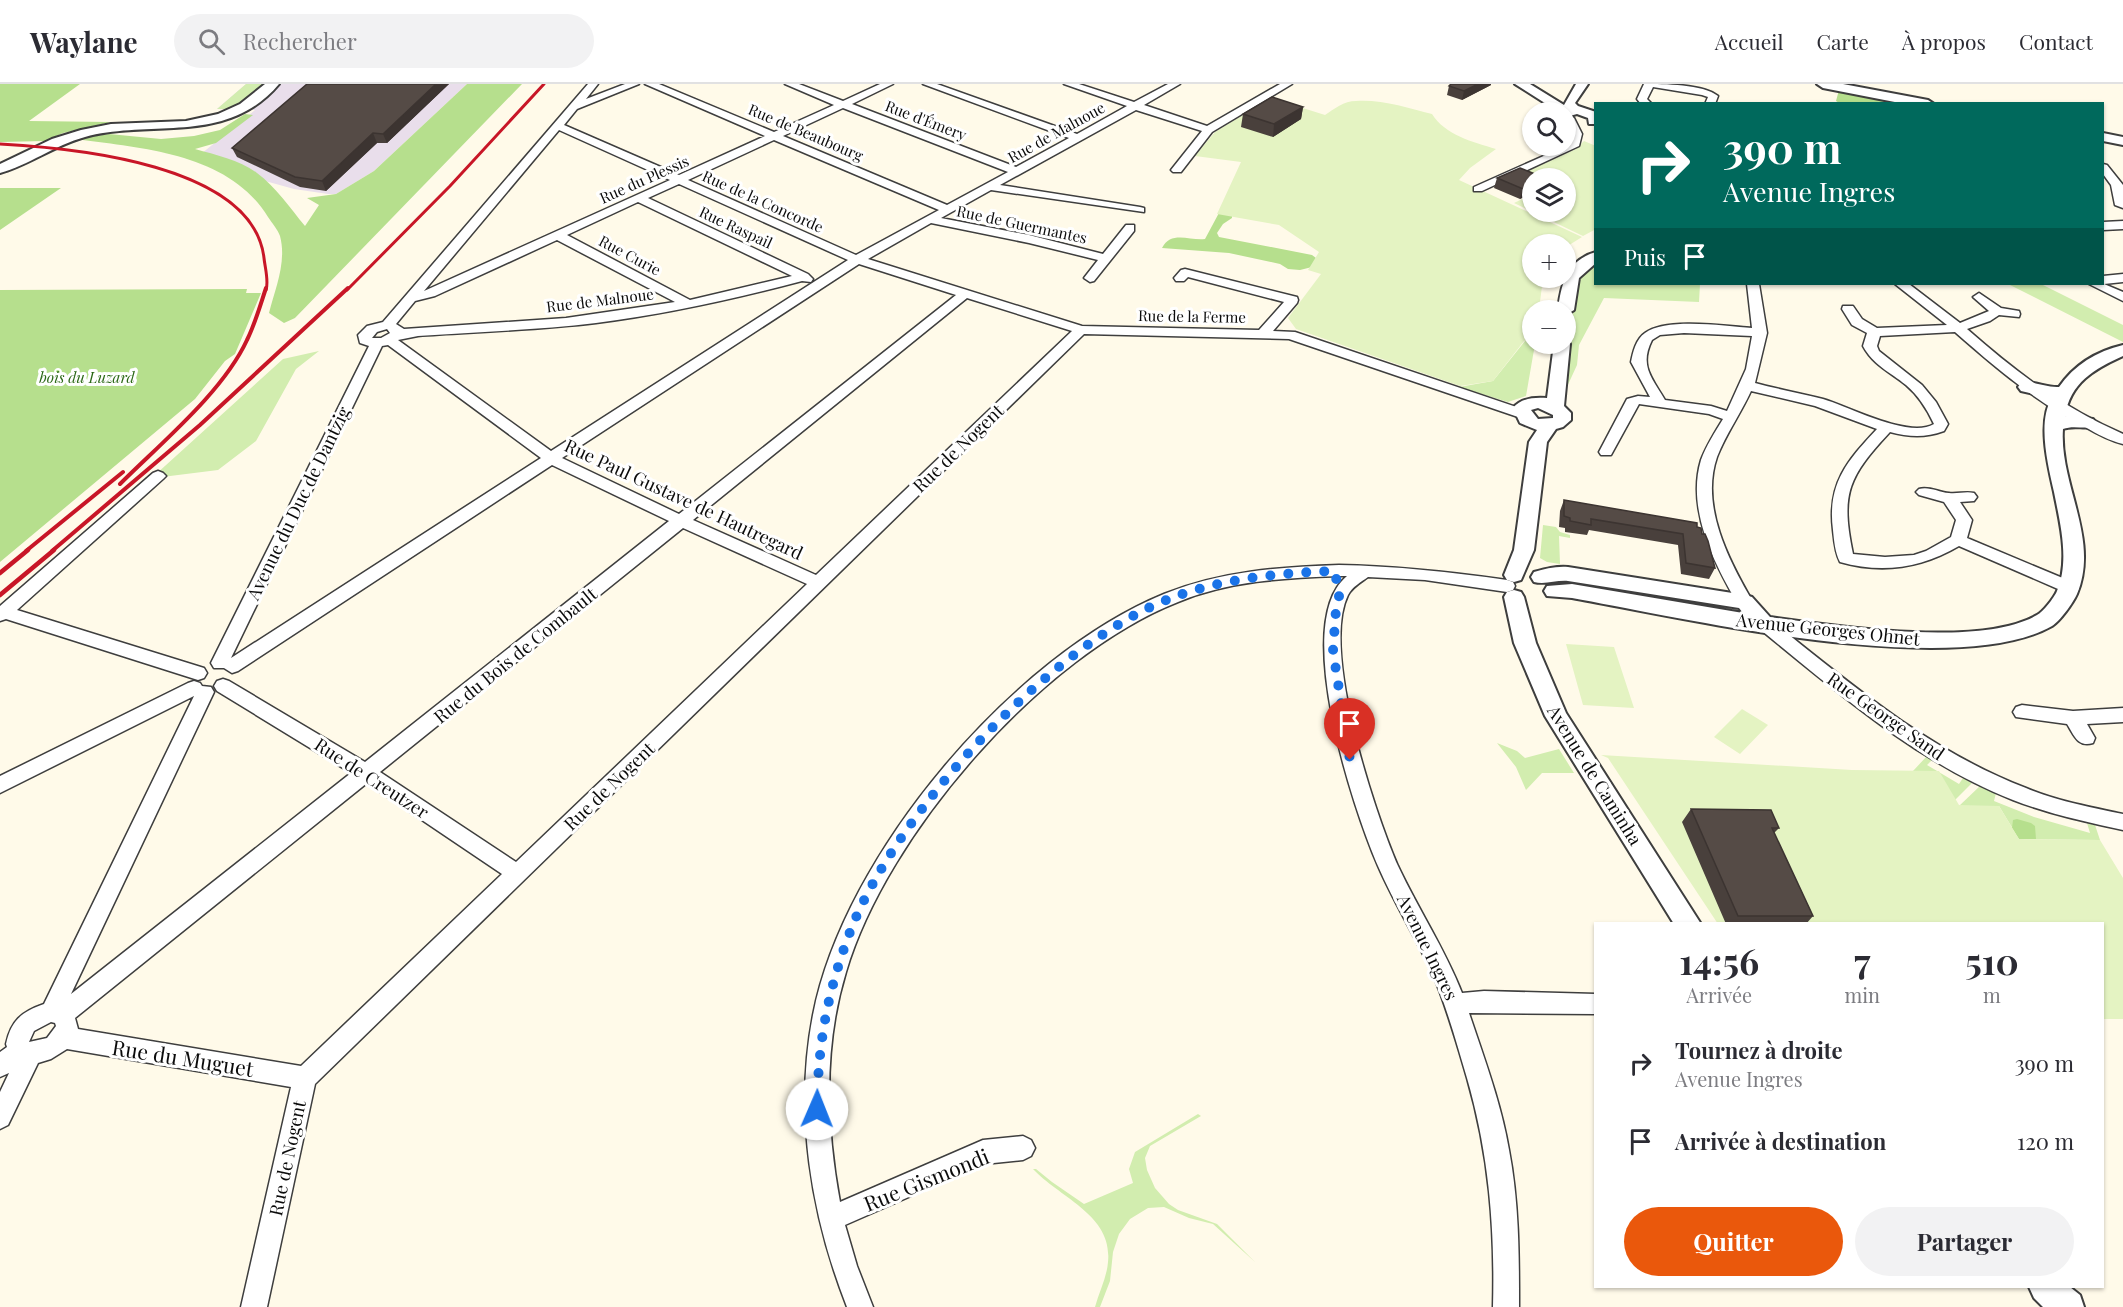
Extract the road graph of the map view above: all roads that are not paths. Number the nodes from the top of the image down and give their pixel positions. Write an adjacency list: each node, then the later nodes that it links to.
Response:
1 (273, 84): 34 (street)
2 (593, 84): 22 (street, Avenue du Duc de Dantzig)
3 (634, 84): 22 (street)
4 (650, 84): 28 (street, Rue de Beaubourg)
5 (790, 84): 21 (street, Rue d'Émery)
6 (888, 84): 21 (street, Rue du Plessis)
7 (928, 84): 30 (street)
8 (1069, 84): 23 (street)
9 (1174, 84): 23 (street, Rue de Malnoue)
10 (1287, 84): 27 (street)
11 (1521, 84): 16 (street)
12 (1582, 84): 17 (street)
13 (1649, 84): 18 (street)
14 (1654, 84): 19 (street)
15 (1823, 84): 20 (street)
16 (1550, 102)
17 (1569, 102)
18 (1645, 102)
19 (1711, 102)
20 (1918, 102)
21 (843, 105): 28 (street, Rue du Plessis); 36 (street, Rue d'Émery)
22 (574, 106): 26 (street, Avenue du Duc de Dantzig)
23 (1136, 106): 27 (street); 30 (street, Rue de Malnoue)
24 (1576, 117): 25 (street)
25 (1593, 124)
26 (557, 127): 37 (street, Rue de la Concorde); 67 (street, Avenue du Duc de Dantzig)
27 (1208, 130): 35 (street)
28 (775, 135): 37 (street, Rue du Plessis); 43 (street, Rue de Beaubourg)
29 (2104, 137): 31 (street)
30 (1078, 138): 36 (street, Rue de Malnoue)
31 (2123, 141)
32 (1549, 156): 39 (street)
33 (2104, 168): 42 (street)
34 (0, 169)
35 (1176, 170)
36 (1018, 172): 38 (street, Rue de Malnoue)
37 (679, 180): 40 (street, Rue du Plessis); 53 (street, Rue de la Concorde)
38 (991, 187): 43 (street, Rue de Malnoue); 44 (street)
39 (1478, 189)
40 (638, 198): 49 (street, Rue du Plessis); 55 (street, Rue Raspail)
41 (2104, 199): 42 (street)
42 (2122, 206)
43 (949, 210): 45 (street, Rue de Malnoue)
44 (1140, 210)
45 (932, 220): 51 (street, Rue de Guermantes); 53 (street, Rue de Malnoue)
46 (2123, 225): 47 (street)
47 (2104, 226)
48 (1130, 228): 51 (street)
49 (557, 235): 67 (street, Rue du Plessis); 69 (street, Rue Curie)
50 (1594, 253): 54 (street)
51 (1106, 258): 56 (street)
52 (1594, 258): 68 (street)
53 (858, 259): 60 (street); 64 (street, Rue de la Ferme)
54 (1576, 263)
55 (804, 277): 60 (street, Rue Raspail); 69 (street, Rue de Malnoue)
56 (1090, 278)
57 (1180, 278): 73 (street)
58 (2123, 278): 59 (street)
59 (2104, 280)
60 (819, 285): 97 (street)
61 (1753, 285): 77 (street)
62 (1903, 285): 74 (street)
63 (2097, 285): 66 (street)
64 (966, 293): 75 (street, Rue de la Ferme); 102 (street, Rue du Bois de Combault)
65 (1979, 297): 71 (street)
66 (2123, 297)
67 (411, 298): 79 (street, Avenue du Duc de Dantzig)
68 (1568, 300)
69 (687, 304): 79 (street, Rue de Malnoue)
70 (1848, 309): 76 (street)
71 (1997, 311): 72 (street); 74 (street)
72 (2014, 314)
73 (1278, 316): 78 (street); 80 (street)
74 (1959, 328): 76 (street); 85 (street)
75 (1081, 330): 78 (street, Rue de la Ferme); 107 (street, Rue de Nogent)
76 (1874, 332): 93 (street)
77 (1760, 333): 84 (street); 86 (street)
78 (1263, 334): 80 (street, Rue de la Ferme)
79 (388, 335): 97 (street, Rue Paul Gustave de Hautregard); 116 (street, Avenue du Duc de Dantzig)
80 (1290, 335): 90 (street, Rue de la Ferme)
81 (2123, 350): 88 (street)
82 (1554, 354): 87 (street)
83 (1560, 354): 87 (street)
84 (1748, 386): 89 (street); 93 (street)
85 (2027, 387): 88 (street)
86 (1660, 402): 89 (street); 96 (street)
87 (1549, 405): 90 (street); 92 (street)
88 (2058, 408): 91 (street); 108 (street, Avenue Georges Ohnet)
89 (1731, 417): 113 (street)
90 (1527, 418): 92 (street); 95 (street)
91 (2087, 423): 94 (street)
92 (1549, 426): 95 (street)
93 (1887, 427): 103 (street)
94 (2123, 440)
95 (1538, 442): 110 (street)
96 (1606, 452)
97 (552, 459): 102 (street, Rue Paul Gustave de Hautregard); 116 (street)
98 (158, 476): 114 (street)
99 (1924, 492): 101 (street)
100 (1969, 497): 101 (street)
101 (1949, 498): 103 (street)
102 (681, 521): 107 (street, Rue Paul Gustave de Hautregard); 122 (street, Rue du Bois de Combault)
103 (1958, 540): 108 (street)
104 (1334, 571): 105 (street); 109 (street, Avenue Ingres); 136 (street)
105 (1363, 572): 109 (street); 110 (street)
106 (1577, 575): 110 (street, Avenue Georges Ohnet); 111 (street); 112 (street, Avenue Georges Ohnet)
107 (819, 583): 125 (street, Rue de Nogent)
108 (2071, 588): 115 (street, Avenue Georges Ohnet)
109 (1340, 592): 127 (street, Avenue Ingres)
110 (1528, 592): 111 (street, Avenue Georges Ohnet); 126 (street, Avenue de Caminha)
111 (1589, 593): 112 (street, Avenue Georges Ohnet)
112 (1652, 596): 113 (street, Avenue Georges Ohnet); 115 (street, Avenue Georges Ohnet)
113 (1745, 602): 115 (street)
114 (2, 614): 117 (street, Rue de Creutzer)
115 (1762, 622): 124 (street, Rue George Sand)
116 (226, 665): 117 (street); 117 (street, Avenue du Duc de Dantzig)
117 (205, 685): 122 (street, Rue de Creutzer); 123 (street); 129 (street)
118 (2022, 712): 120 (street)
119 (2123, 715): 120 (street)
120 (2073, 718): 121 (street)
121 (2086, 738)
122 (367, 773): 125 (street, Rue de Creutzer); 129 (street, Rue du Bois de Combault)
123 (0, 784)
124 (2123, 822)
125 (518, 874): 133 (street, Rue de Nogent)
126 (1687, 922)
127 (1455, 1004): 128 (street); 140 (street, Avenue Ingres)
128 (1594, 1004)
129 (57, 1013): 130 (street); 131 (street, Rue du Bois de Combault)
130 (60, 1037): 131 (street); 133 (street, Rue du Muguet)
131 (17, 1044): 132 (street); 134 (street)
132 (0, 1066)
133 (305, 1078): 138 (street, Rue de Nogent)
134 (0, 1117)
135 (1023, 1148): 136 (street, Rue Gismondi)
136 (830, 1219): 139 (street)
137 (2046, 1288): 141 (street)
138 (254, 1307)
139 (860, 1307)
140 (1506, 1307)
141 (2068, 1307)

